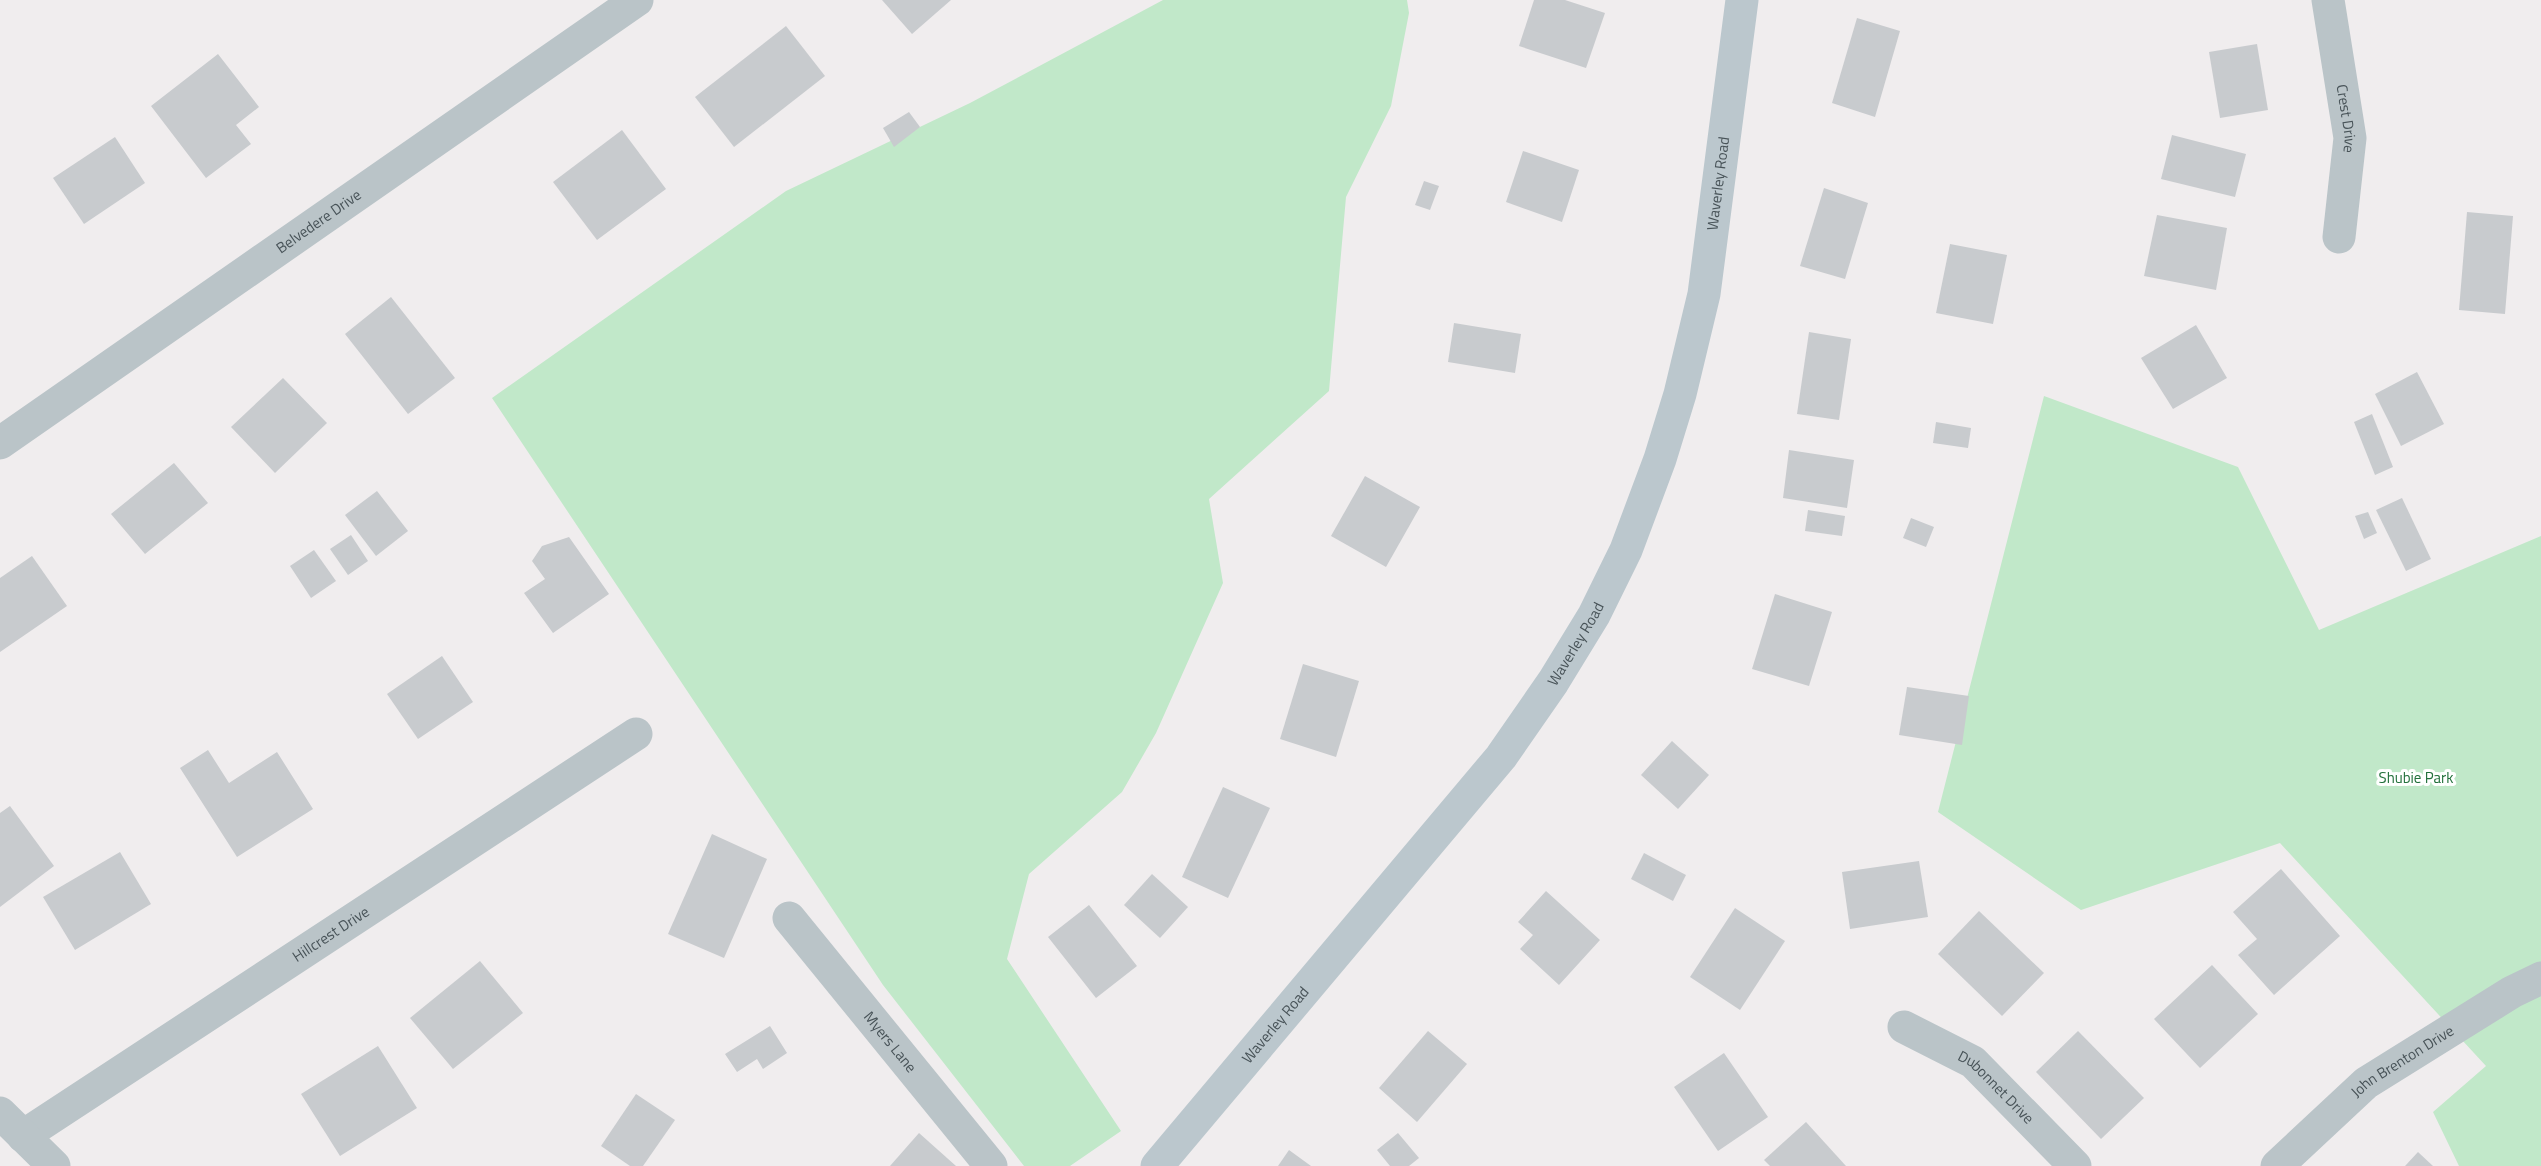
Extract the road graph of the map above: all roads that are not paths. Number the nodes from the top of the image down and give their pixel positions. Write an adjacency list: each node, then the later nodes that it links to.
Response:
1 (637, 0): 5 (street, Belvedere Drive)
2 (1742, 0): 14 (main road, Waverley Road)
3 (2328, 0): 4 (street, Crest Drive)
4 (2339, 237)
5 (0, 443)
6 (636, 734): 11 (street, Hillcrest Drive)
7 (789, 918): 13 (street, Myers Lane)
8 (2541, 978): 16 (street, John Brenton Drive)
9 (1904, 1027): 15 (street, Dubonnet Drive)
10 (0, 1113): 11 (street)
11 (23, 1136): 12 (street)
12 (54, 1166)
13 (991, 1166)
14 (1157, 1166)
15 (2075, 1166)
16 (2277, 1166)

